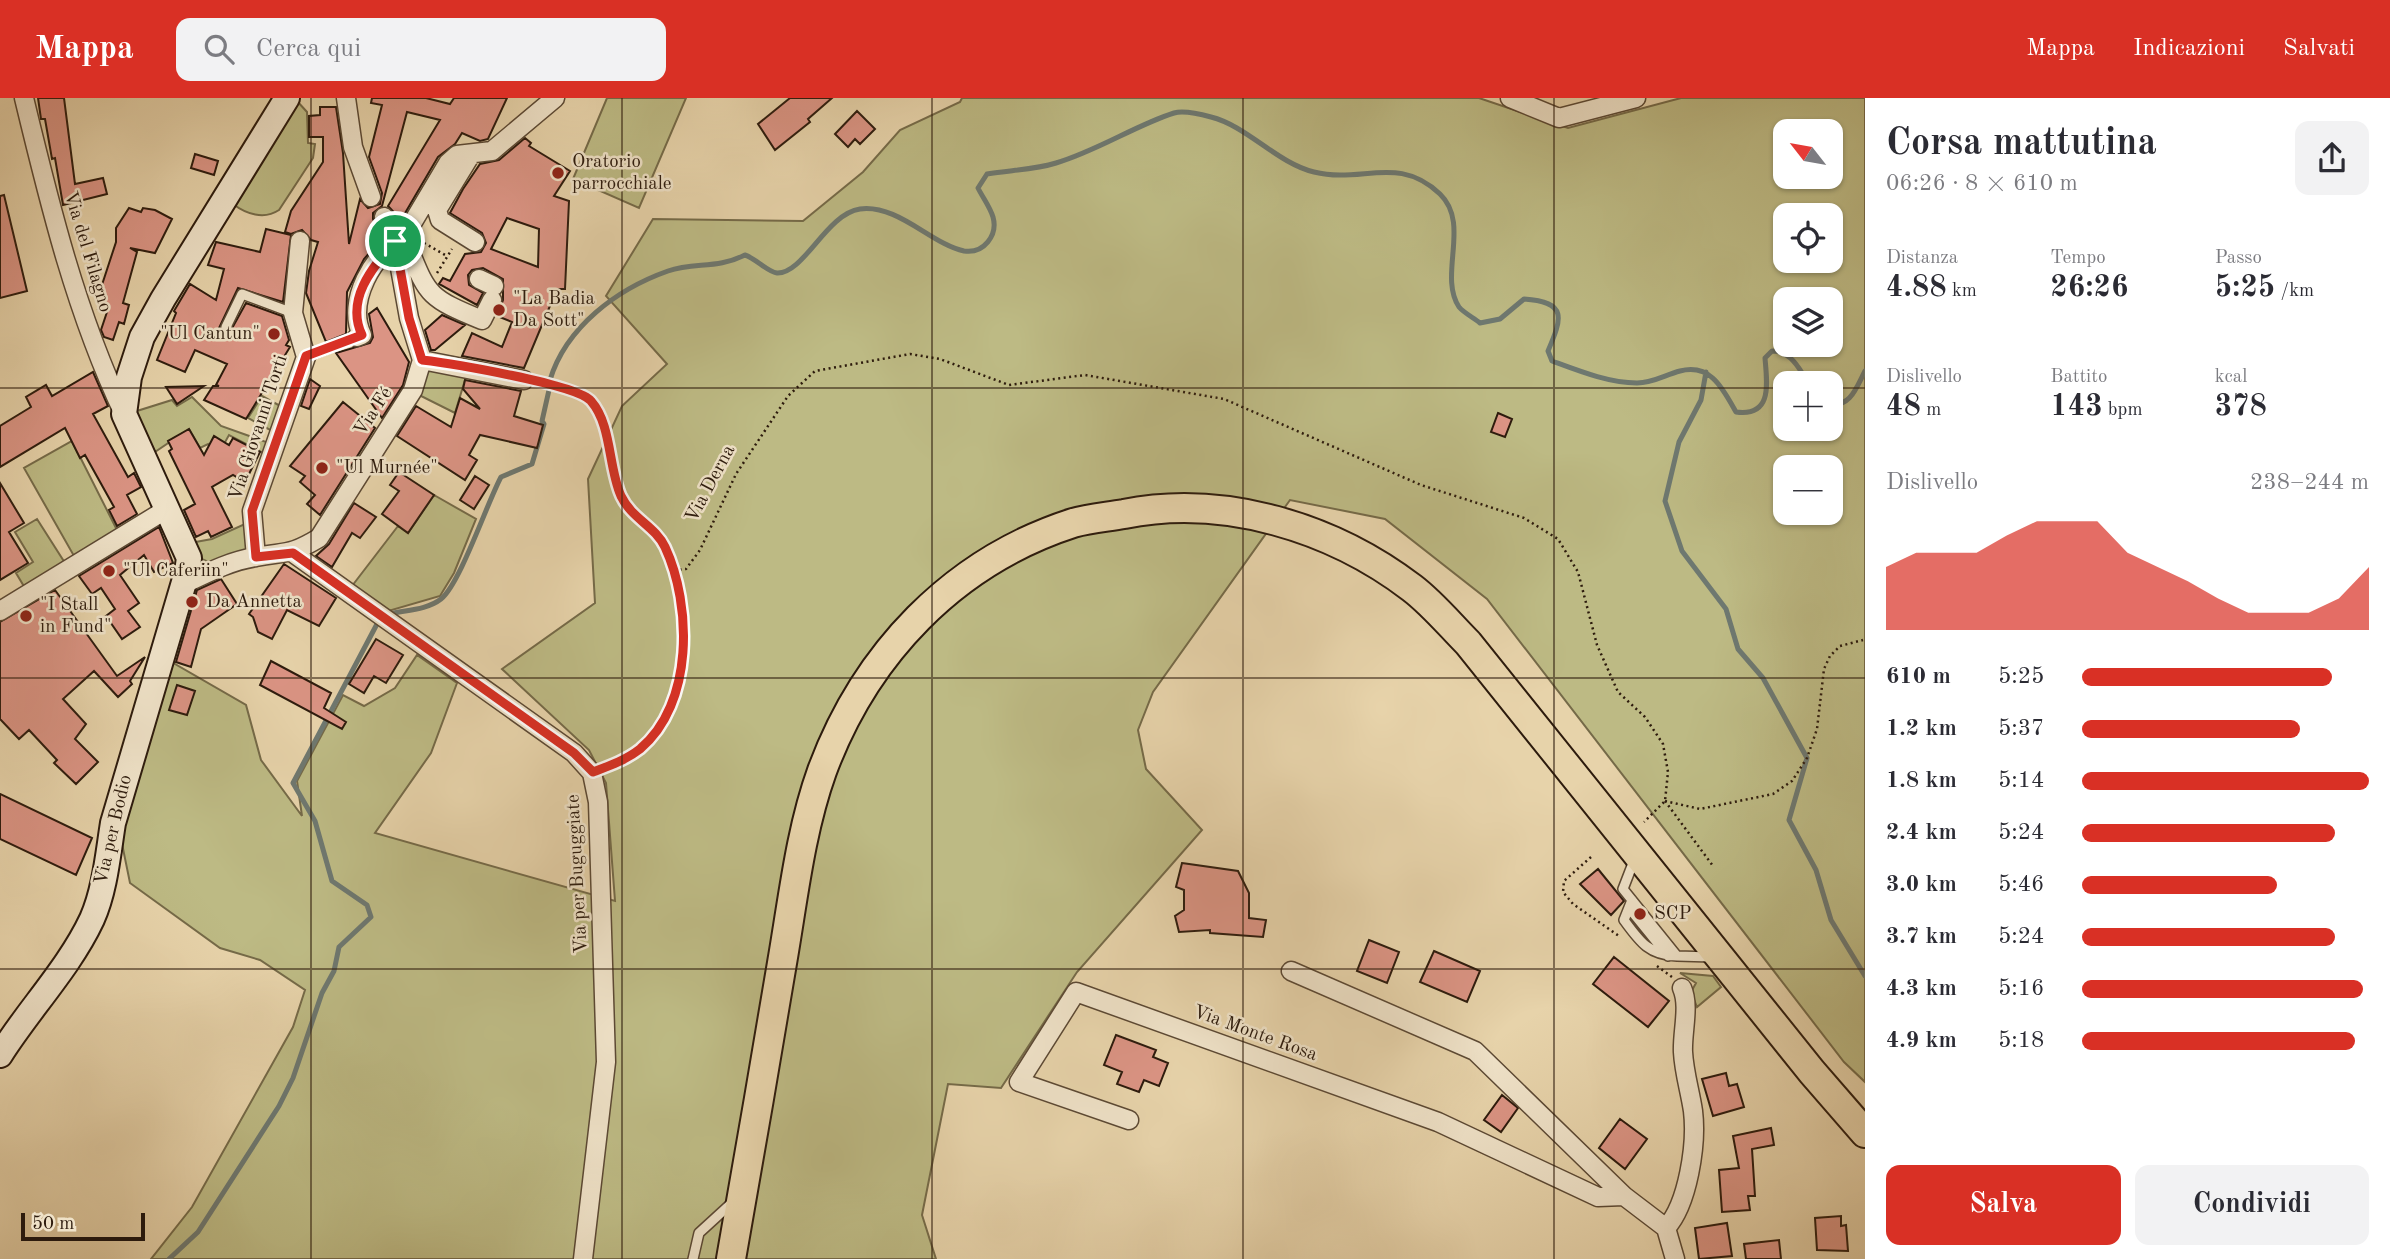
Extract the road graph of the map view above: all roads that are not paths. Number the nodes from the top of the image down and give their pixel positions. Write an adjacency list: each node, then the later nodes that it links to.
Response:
1 (24, 98): 20 (street, Via del Filagno)
2 (287, 98): 20 (street)
3 (346, 98): 8 (street)
4 (555, 98): 7 (street)
5 (1510, 98): 6 (street)
6 (1636, 98)
7 (478, 155): 10 (street); 12 (street)
8 (372, 197)
9 (384, 217): 10 (street)
10 (399, 239): 13 (street); 16 (street); 18 (street)
11 (300, 241): 14 (street, Via Giovanni Torti)
12 (475, 242)
13 (488, 289)
14 (293, 313): 15 (lane); 17 (street, Via Giovanni Torti)
15 (226, 327)
16 (357, 337): 17 (lane)
17 (306, 356): 23 (street, Via Giovanni Torti)
18 (422, 360): 19 (street); 22 (street, Via Fé)
19 (524, 380)
20 (124, 414): 21 (street, Via per Bodio)
21 (167, 509): 24 (street, Via per Bodio); 25 (street)
22 (293, 553): 23 (street, Via Fé); 38 (street, Via per Buguggiate)
23 (256, 557): 24 (street, Via Fé)
24 (184, 584): 32 (street, Via per Bodio)
25 (0, 611)
26 (1636, 853): 27 (lane); 29 (main road); 35 (main road)
27 (1630, 904): 28 (lane); 28 (lane)
28 (1672, 956): 29 (lane)
29 (1721, 958): 34 (main road)
30 (1291, 971): 36 (street)
31 (1682, 988): 37 (street)
32 (0, 1055)
33 (1129, 1120): 36 (street, Via Monte Rosa)
34 (1865, 1133)
35 (743, 1193): 39 (lane); 40 (main road)
36 (1624, 1196): 37 (street)
37 (1666, 1228): 41 (street)
38 (583, 1259)
39 (693, 1259)
40 (731, 1259)
41 (1675, 1259)

